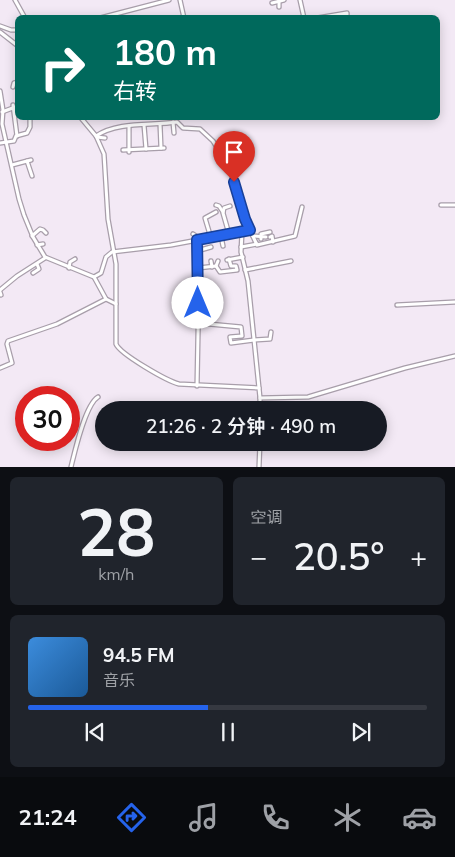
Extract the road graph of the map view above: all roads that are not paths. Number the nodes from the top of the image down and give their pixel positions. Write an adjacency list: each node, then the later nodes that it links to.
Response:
1 (15, 0): 9 (street)
2 (169, 0): 10 (street)
3 (180, 0): 11 (street)
4 (284, 0): 6 (street)
5 (300, 0): 12 (street)
6 (279, 1): 7 (street); 8 (street)
7 (272, 3)
8 (279, 7)
9 (23, 15)
10 (112, 15)
11 (183, 15)
12 (303, 15)
13 (335, 15): 14 (street)
14 (347, 15)
15 (0, 26): 16 (street)
16 (15, 30)
17 (0, 32): 18 (street)
18 (15, 44)
19 (15, 83): 20 (street)
20 (13, 87)
21 (0, 92): 22 (street)
22 (1, 104): 24 (street)
23 (15, 106): 24 (street)
24 (2, 111): 37 (street)
25 (16, 120): 33 (street)
26 (30, 120): 33 (street)
27 (83, 120): 34 (street)
28 (173, 122): 29 (street); 32 (street); 50 (street)
29 (160, 124): 31 (street); 38 (street)
30 (128, 126): 31 (street); 34 (street); 40 (street)
31 (144, 126): 38 (street)
32 (174, 133)
33 (17, 136): 37 (street)
34 (97, 137): 35 (street); 71 (street)
35 (105, 138)
36 (0, 143): 37 (street)
37 (7, 143): 41 (street)
38 (146, 149): 40 (street)
39 (123, 150): 40 (street)
40 (129, 151)
41 (14, 166): 42 (street); 56 (street)
42 (32, 176)
43 (216, 205): 49 (street)
44 (441, 205): 45 (street)
45 (455, 205)
46 (230, 206): 49 (street)
47 (302, 207): 63 (street)
48 (216, 212): 60 (street)
49 (223, 212): 55 (street)
50 (251, 230): 52 (street); 59 (street)
51 (46, 232): 56 (street)
52 (242, 232): 55 (street); 69 (street)
53 (270, 232): 61 (street)
54 (193, 234): 62 (street)
55 (229, 234): 58 (street)
56 (33, 235): 57 (street); 64 (street)
57 (40, 236)
58 (221, 236): 60 (street); 66 (street)
59 (253, 236): 61 (street); 67 (street)
60 (210, 238): 62 (street)
61 (260, 238): 63 (street)
62 (197, 240): 70 (street); 71 (street)
63 (273, 242): 67 (street)
64 (38, 244): 65 (street); 73 (street)
65 (44, 244)
66 (223, 246)
67 (254, 246): 69 (street)
68 (211, 247): 70 (street)
69 (241, 247): 72 (street)
70 (197, 251): 82 (street)
71 (114, 252): 85 (street); 89 (street)
72 (243, 257): 80 (street); 83 (street)
73 (46, 258): 78 (street); 81 (street)
74 (75, 259): 81 (street)
75 (211, 261): 79 (street)
76 (218, 261): 80 (street)
77 (291, 261): 83 (street)
78 (36, 264): 84 (street); 86 (street)
79 (212, 266): 80 (street); 82 (street)
80 (216, 266)
81 (69, 268): 85 (street)
82 (198, 268): 91 (street)
83 (245, 270): 94 (street)
84 (33, 273)
85 (94, 277): 87 (street)
86 (1, 291)
87 (106, 299): 89 (street); 97 (street)
88 (455, 302): 90 (street)
89 (116, 304): 98 (street)
90 (397, 305)
91 (198, 323): 93 (street); 98 (street)
92 (271, 332): 94 (street)
93 (242, 336): 95 (street); 95 (street)
94 (254, 340): 95 (street); 99 (street)
95 (242, 342)
96 (455, 356): 101 (street)
97 (0, 368)
98 (197, 386): 99 (street)
99 (259, 388): 101 (street)
100 (98, 397): 103 (street)
101 (260, 398)
102 (260, 451): 104 (street)
103 (71, 467)
104 (259, 467)

